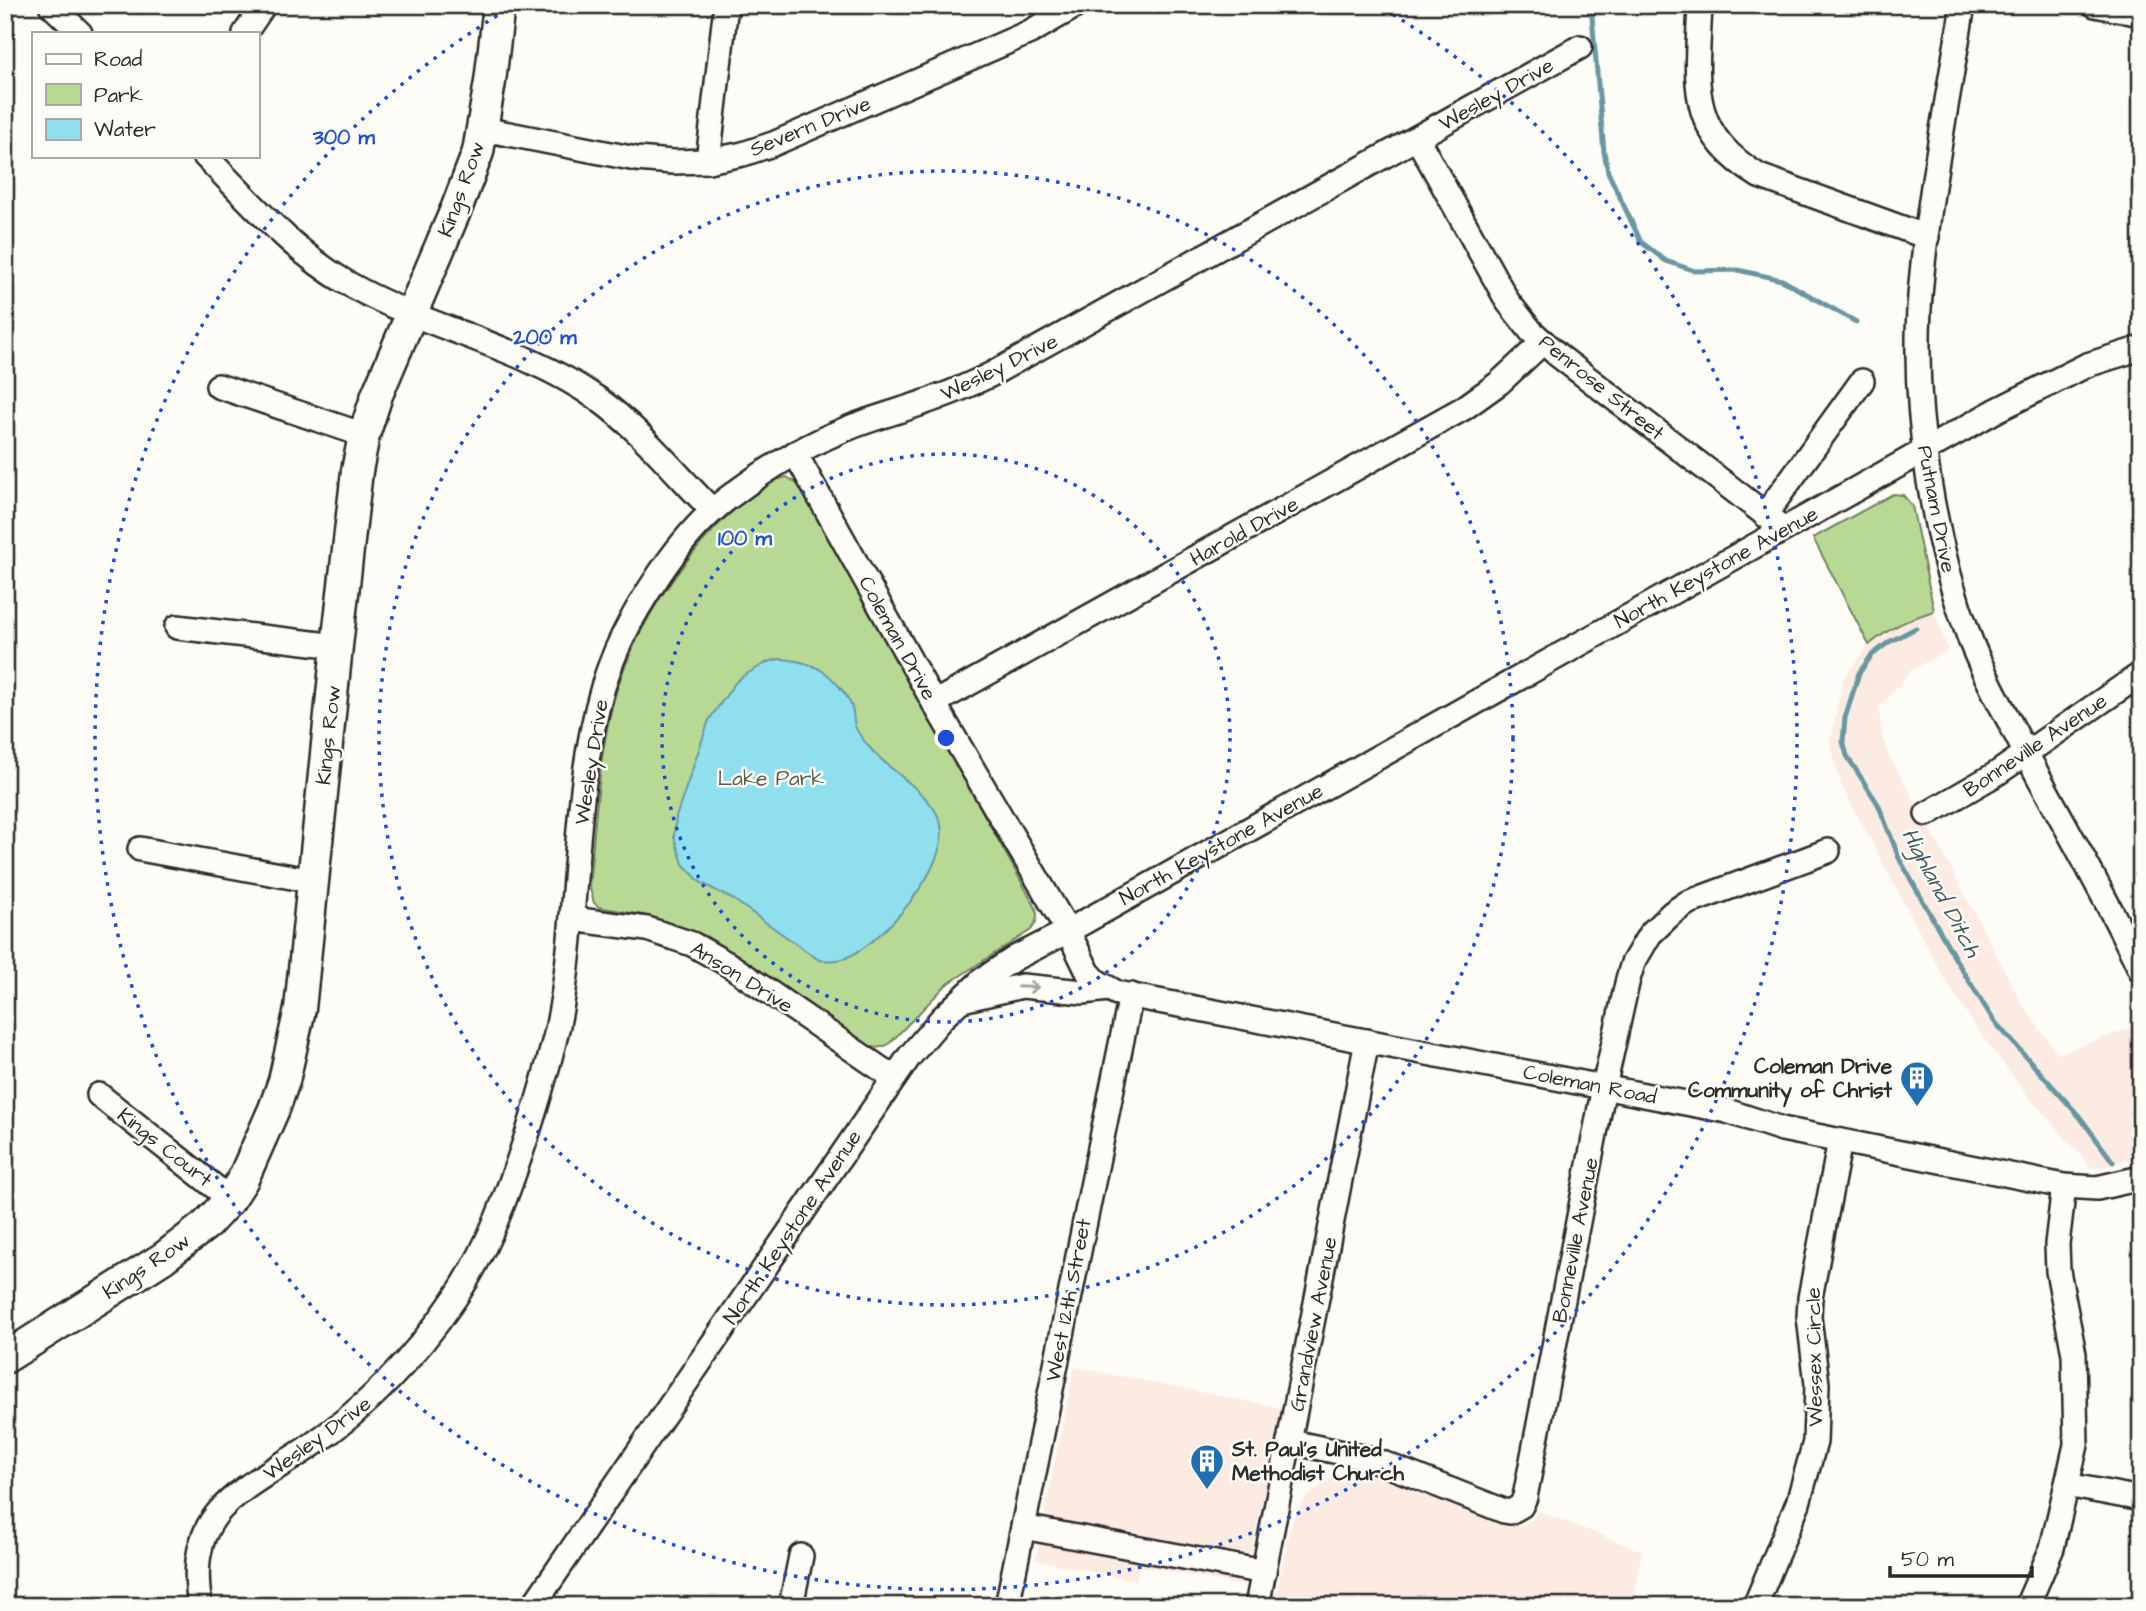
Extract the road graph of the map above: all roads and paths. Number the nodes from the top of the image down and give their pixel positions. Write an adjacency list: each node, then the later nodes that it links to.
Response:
1 (51, 5): 10 (street)
2 (264, 5): 11 (street)
3 (499, 5): 13 (main road, Kings Row)
4 (726, 5): 16 (street)
5 (1077, 5): 16 (street, Severn Drive)
6 (1700, 5): 17 (street)
7 (1963, 5): 17 (street, Putnam Drive)
8 (2095, 5): 9 (street)
9 (2141, 14)
10 (79, 32)
11 (246, 32)
12 (1580, 47): 14 (street, Wesley Drive)
13 (483, 129): 16 (street, Severn Drive); 18 (main road, Kings Row)
14 (1417, 138): 19 (street, Penrose Street); 25 (street, Wesley Drive)
15 (207, 158): 18 (street)
16 (708, 160)
17 (1927, 237): 24 (street, Putnam Drive)
18 (411, 312): 23 (main road, Kings Row); 26 (street)
19 (1543, 342): 27 (street, Penrose Street); 32 (street, Harold Drive)
20 (2141, 348): 24 (street, North Keystone Avenue)
21 (1862, 381): 27 (street)
22 (218, 386): 23 (street)
23 (364, 435): 30 (main road, Kings Row)
24 (1925, 450): 28 (street, North Keystone Avenue); 33 (street, Putnam Drive)
25 (795, 453): 26 (street, Wesley Drive); 32 (street, Coleman Drive)
26 (712, 510): 38 (street, Wesley Drive)
27 (1765, 515): 28 (street, Penrose Street)
28 (1784, 529): 39 (street, North Keystone Avenue)
29 (177, 627): 30 (street)
30 (337, 646): 37 (main road, Kings Row)
31 (2141, 674): 33 (street, Bonneville Avenue)
32 (934, 704): 39 (street, Coleman Drive)
33 (2025, 752): 34 (street, Bonneville Avenue); 40 (street, Putnam Drive)
34 (1927, 814)
35 (140, 849): 37 (street)
36 (1828, 851): 46 (street, Bonneville Avenue)
37 (313, 881): 51 (main road, Kings Row)
38 (572, 919): 45 (street, Anson Drive); 59 (street, Wesley Drive)
39 (1068, 931): 41 (street); 43 (street, North Keystone Avenue)
40 (2141, 971)
41 (1108, 989): 42 (street, Coleman Road); 43 (street, one-way to 41)
42 (1131, 995): 44 (street, Coleman Road); 56 (street, West 12th Street)
43 (962, 1000): 45 (street, North Keystone Avenue)
44 (1367, 1041): 46 (street, Coleman Road); 53 (street, Grandview Avenue)
45 (894, 1078): 60 (street, North Keystone Avenue)
46 (1604, 1087): 48 (street, Coleman Road); 53 (street, Bonneville Avenue)
47 (99, 1095): 51 (street, Kings Court)
48 (1840, 1141): 50 (street, Coleman Road); 64 (street, Wessex Circle)
49 (2141, 1178): 50 (street, Coleman Road)
50 (2064, 1186): 54 (street)
51 (230, 1199): 52 (main road, Kings Row)
52 (5, 1358)
53 (1291, 1442): 58 (street, Grandview Avenue)
54 (2067, 1485): 55 (street); 65 (street)
55 (2141, 1499)
56 (1023, 1527): 58 (street); 62 (street, West 12th Street)
57 (801, 1556): 61 (street)
58 (1264, 1572): 63 (street, Grandview Avenue)
59 (200, 1606)
60 (533, 1606)
61 (791, 1606)
62 (1007, 1606)
63 (1258, 1606)
64 (1755, 1606)
65 (2027, 1606)

